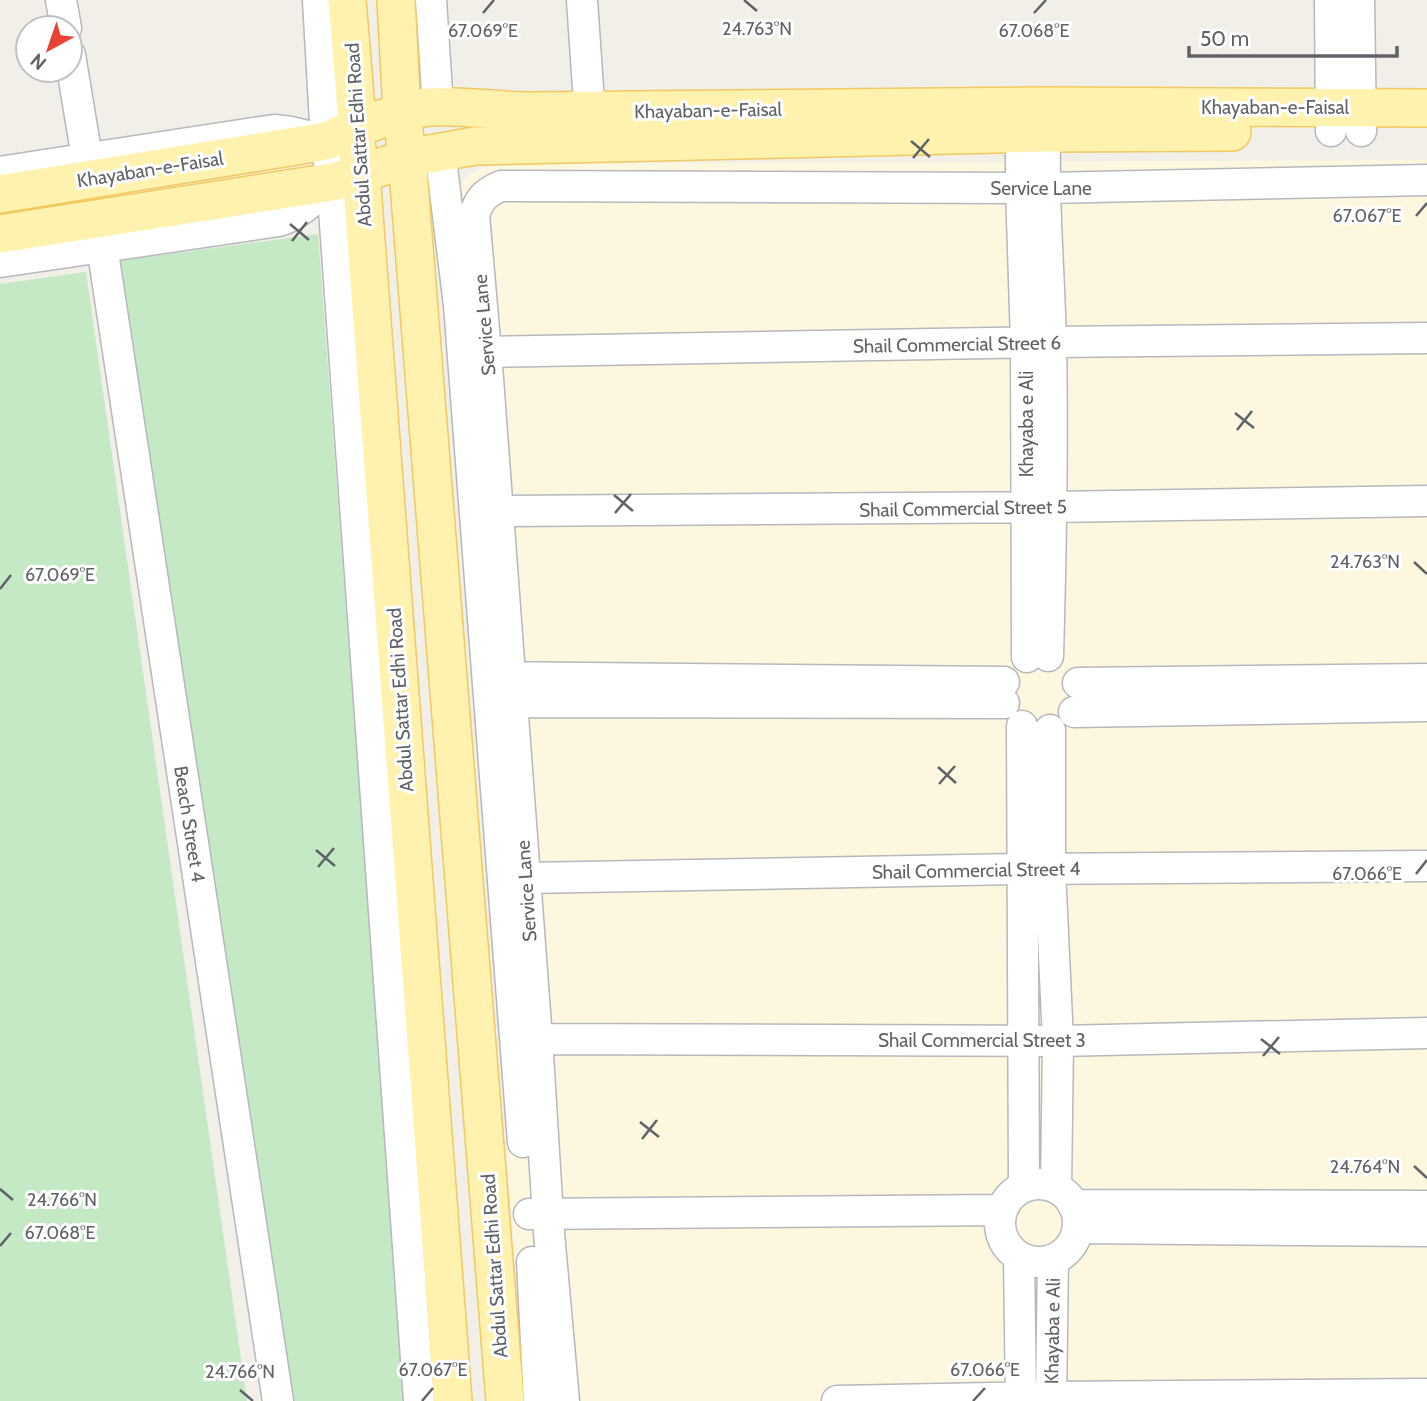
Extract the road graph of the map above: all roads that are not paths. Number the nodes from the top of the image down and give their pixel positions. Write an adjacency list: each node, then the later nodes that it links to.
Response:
1 (318, 0): 16 (street)
2 (347, 0): 16 (main road, Abdul Sattar Edhi Road)
3 (396, 0): 11 (main road, Abdul Sattar Edhi Road)
4 (431, 0): 9 (street)
5 (582, 0): 14 (street)
6 (1330, 0): 12 (street)
7 (1359, 0): 12 (street)
8 (75, 84): 18 (street)
9 (438, 107): 11 (main road, Khayaban-e-Faisal); 14 (main road, Khayaban-e-Faisal)
10 (1427, 108): 12 (main road, Khayaban-e-Faisal)
11 (402, 113): 16 (main road, Khayaban-e-Faisal); 17 (main road, Abdul Sattar Edhi Road)
12 (1345, 119): 13 (main road, Khayaban-e-Faisal); 15 (main road, Khayaban-e-Faisal)
13 (1033, 120): 14 (main road, Khayaban-e-Faisal); 22 (street, Khayaba e Ali)
14 (591, 127): 17 (main road, Khayaban-e-Faisal)
15 (1427, 130)
16 (340, 135): 18 (street); 20 (main road, Abdul Sattar Edhi Road); 23 (main road, Khayaban-e-Faisal)
17 (424, 155): 20 (main road, Khayaban-e-Faisal); 35 (street); 60 (main road, Abdul Sattar Edhi Road)
18 (87, 158): 19 (street)
19 (0, 172)
20 (346, 178): 24 (main road, Khayaban-e-Faisal); 25 (street); 58 (street); 59 (main road, Abdul Sattar Edhi Road)
21 (1427, 180): 22 (street, Service Lane)
22 (1033, 188): 28 (street, Khayaba e Ali); 29 (street, Service Lane)
23 (0, 194)
24 (0, 234)
25 (102, 246): 26 (street); 57 (street, Beach Street 4)
26 (0, 262)
27 (1427, 338): 28 (street, Shail Commercial Street 6)
28 (1038, 342): 29 (street, Shail Commercial Street 6); 31 (street, Khayaba e Ali)
29 (486, 352): 32 (street, Service Lane)
30 (1427, 501): 31 (street, Shail Commercial Street 5)
31 (1039, 507): 32 (street, Shail Commercial Street 5); 33 (street, Khayaba e Ali)
32 (498, 512): 35 (street, Service Lane)
33 (1038, 657): 36 (street); 38 (street)
34 (1427, 679): 36 (street)
35 (499, 690): 38 (street); 41 (street, Service Lane); 50 (street)
36 (1076, 697): 37 (street); 38 (street)
37 (1427, 706)
38 (1020, 710): 40 (street)
39 (1427, 866): 40 (street, Shail Commercial Street 4)
40 (1036, 869): 41 (street, Shail Commercial Street 4); 44 (street); 45 (street)
41 (525, 878): 43 (street, Service Lane)
42 (1427, 1033): 45 (street, Shail Commercial Street 3)
43 (537, 1039): 44 (street, Shail Commercial Street 3); 50 (street, Service Lane)
44 (1024, 1041): 45 (street, Shail Commercial Street 3); 46 (street)
45 (1058, 1041): 48 (street)
46 (1024, 1187): 48 (street); 49 (street)
47 (1427, 1206): 48 (street)
48 (1069, 1207): 51 (street); 53 (street)
49 (1000, 1219): 50 (street); 52 (street)
50 (539, 1223): 61 (street); 62 (street, Service Lane)
51 (1427, 1231)
52 (1019, 1257): 53 (street); 55 (street, Khayaba e Ali)
53 (1053, 1260): 56 (street, Khayaba e Ali)
54 (1427, 1394): 56 (street)
55 (1021, 1399): 56 (street); 63 (street)
56 (1051, 1399)
57 (278, 1401)
58 (419, 1401)
59 (453, 1401)
60 (505, 1401)
61 (539, 1401)
62 (564, 1401)
63 (837, 1401)

